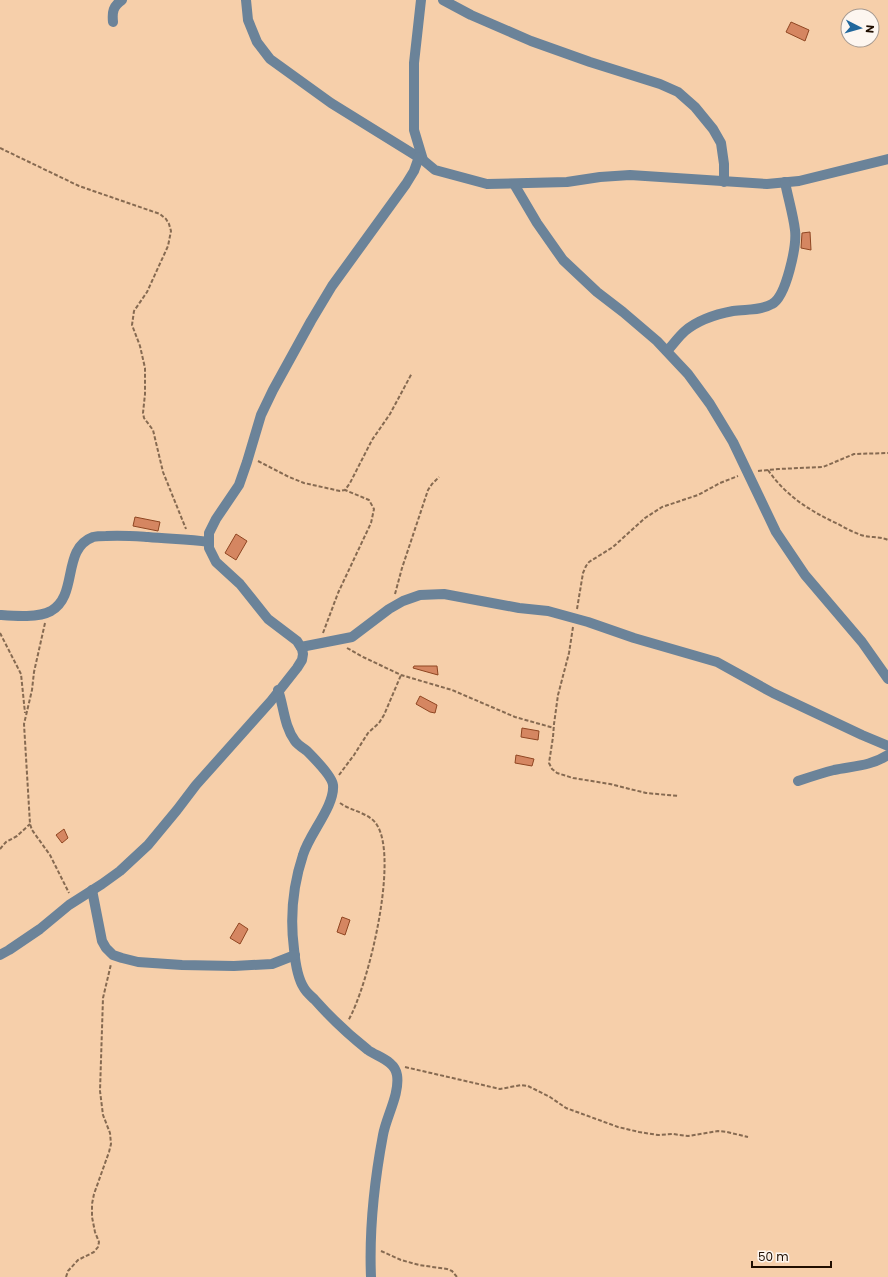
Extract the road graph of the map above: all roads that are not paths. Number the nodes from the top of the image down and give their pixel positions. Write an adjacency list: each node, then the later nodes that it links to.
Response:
1 (122, 0): 5 (street)
2 (246, 0): 6 (street)
3 (421, 0): 6 (street)
4 (443, 0): 8 (street)
5 (113, 22)
6 (421, 159): 10 (street); 12 (street)
7 (888, 159): 9 (street)
8 (724, 182): 9 (street); 10 (street)
9 (785, 182): 11 (street)
10 (514, 184): 11 (street)
11 (667, 351): 15 (street)
12 (209, 542): 13 (street); 14 (street)
13 (0, 615)
14 (301, 647): 16 (street); 17 (street)
15 (888, 679)
16 (278, 690): 20 (street); 22 (street)
17 (888, 746)
18 (888, 755): 19 (street)
19 (798, 781)
20 (92, 890): 21 (street); 22 (street)
21 (0, 955)
22 (295, 955): 23 (street)
23 (371, 1277)

